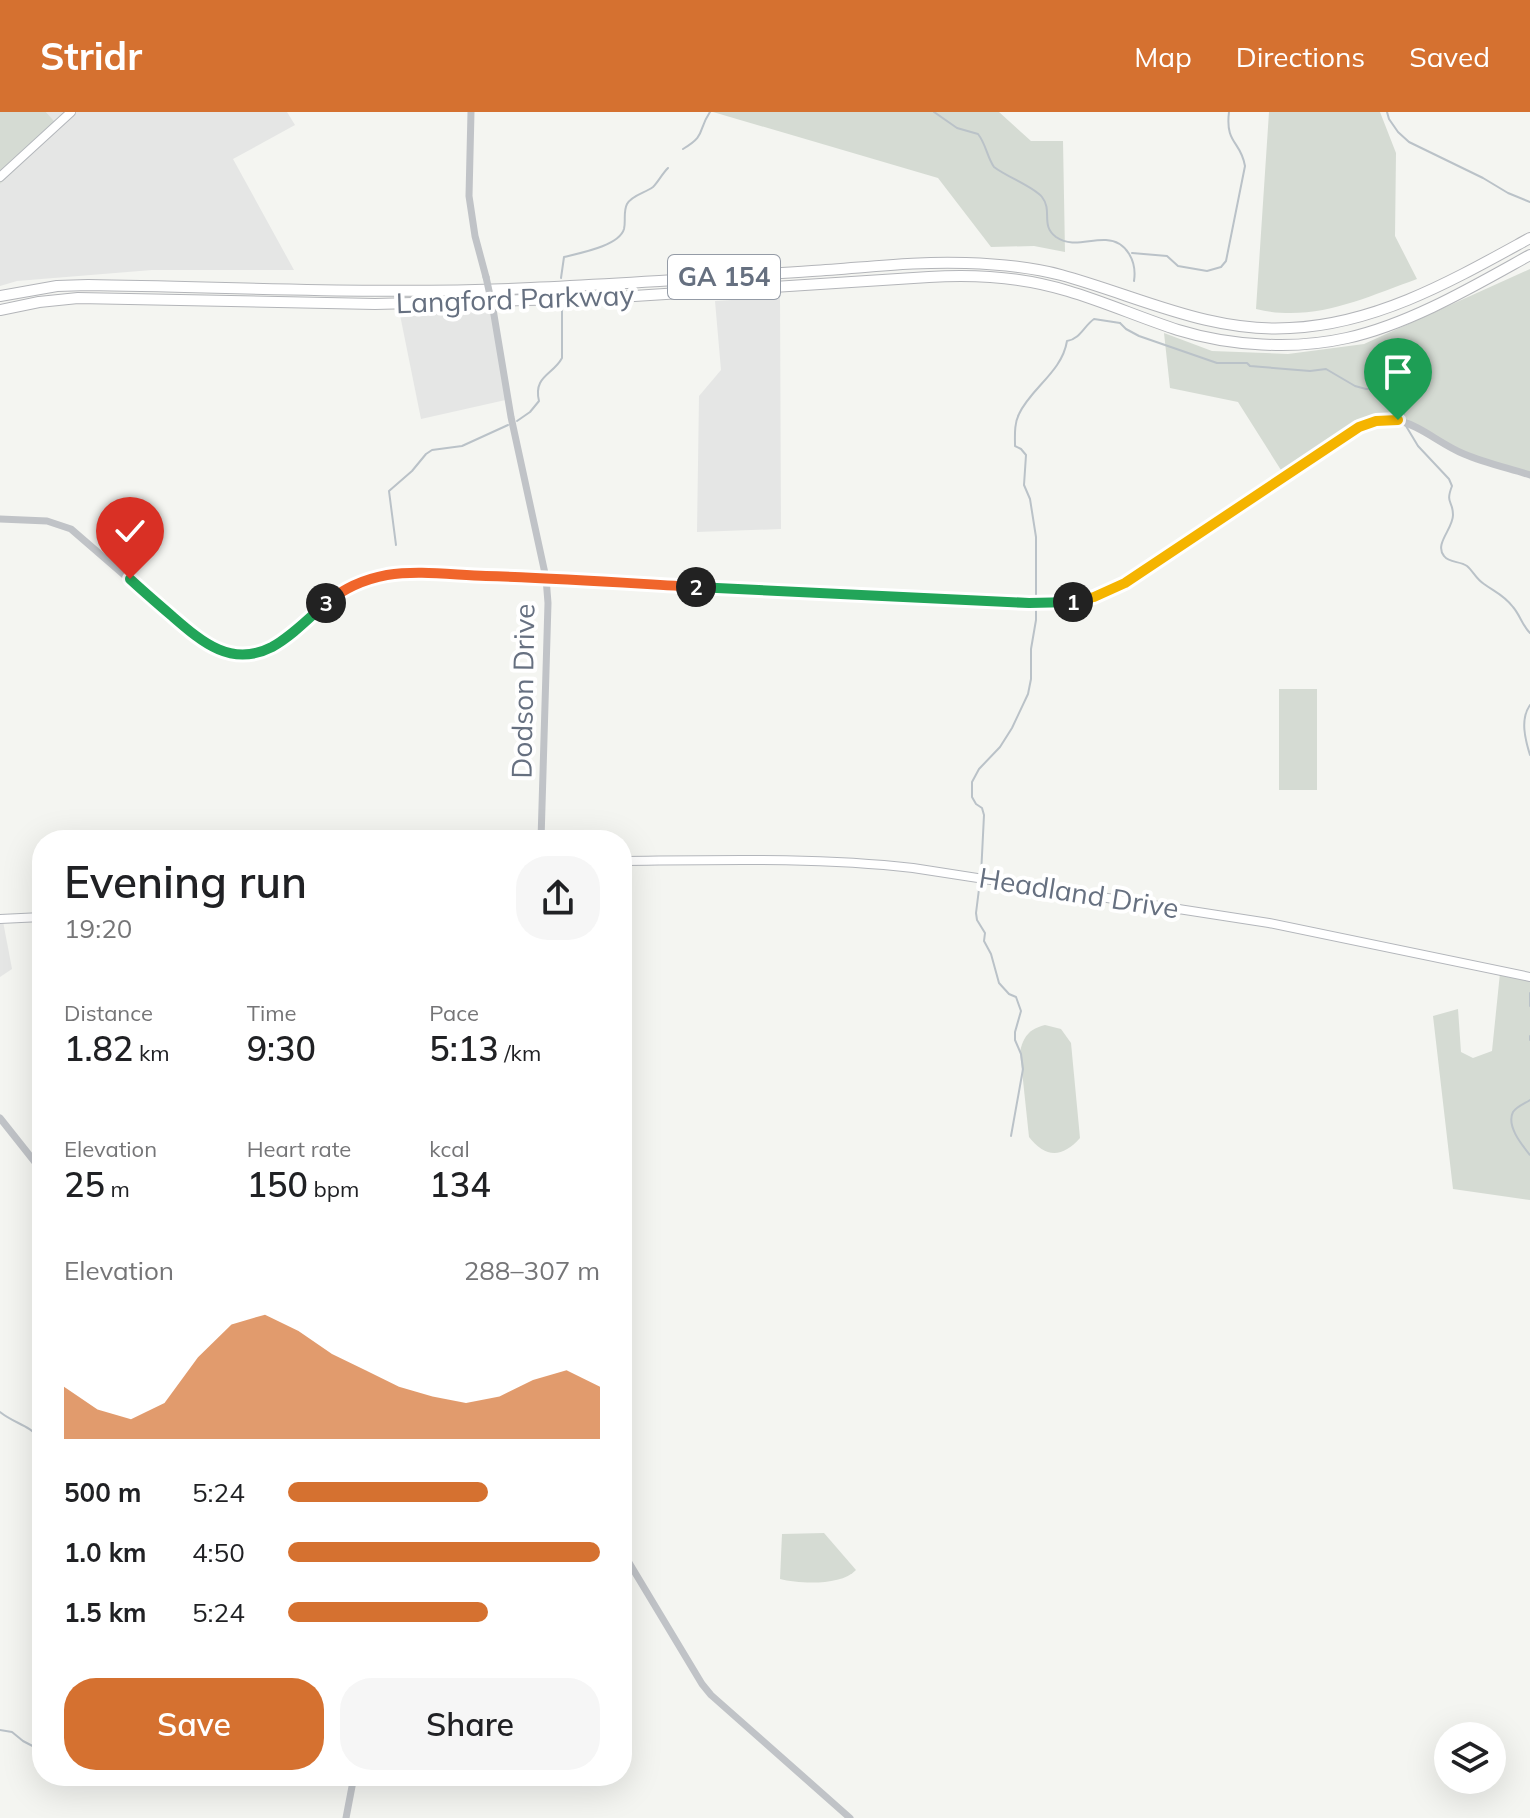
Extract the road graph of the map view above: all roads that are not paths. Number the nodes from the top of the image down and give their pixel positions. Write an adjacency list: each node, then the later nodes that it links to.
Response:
1 (71, 112): 3 (main road)
2 (471, 112): 10 (street, Dodson Drive, bridge)
3 (0, 177)
4 (1530, 238): 6 (highway, Langford Parkway / GA 154)
5 (1530, 255): 7 (highway, Langford Parkway / GA 154)
6 (0, 296)
7 (0, 310)
8 (1530, 475): 10 (street)
9 (0, 519): 10 (street)
10 (546, 578): 11 (street, Dodson Drive)
11 (541, 830)
12 (632, 861): 15 (main road, Headland Drive)
13 (32, 917): 14 (main road)
14 (0, 919)
15 (1530, 977)
16 (0, 1118): 17 (street)
17 (32, 1158)
18 (632, 1568): 21 (street)
19 (352, 1786): 20 (street)
20 (346, 1818)
21 (850, 1818)

